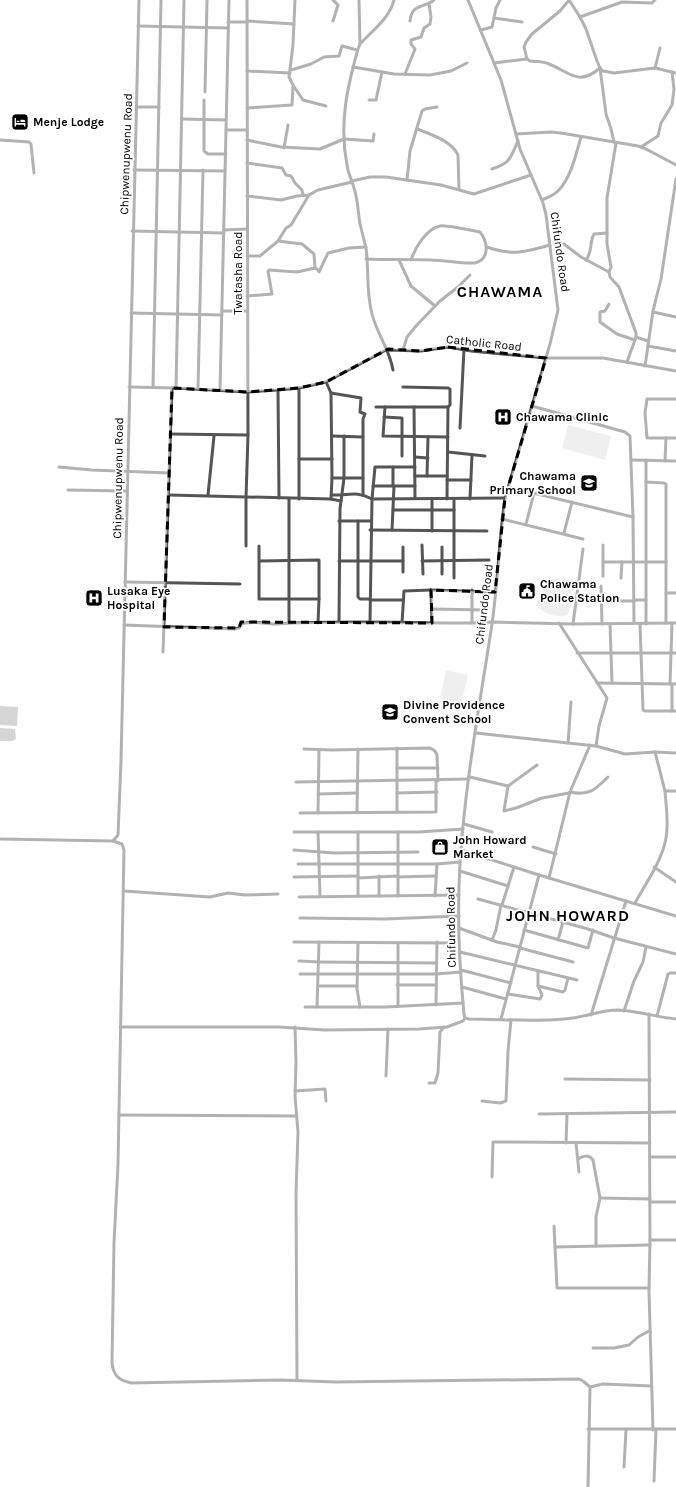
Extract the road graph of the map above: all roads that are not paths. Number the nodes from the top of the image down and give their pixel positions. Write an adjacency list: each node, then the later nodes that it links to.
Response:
1 (138, 0): 25 (street, Chipwenupwenu Road)
2 (162, 0): 27 (street)
3 (184, 0): 26 (street)
4 (207, 0): 28 (street)
5 (229, 0): 22 (street)
6 (247, 0): 19 (street, Twatasha Road)
7 (295, 0): 24 (street)
8 (333, 0): 20 (street)
9 (359, 0): 31 (street)
10 (394, 0): 31 (street)
11 (434, 0): 16 (street)
12 (468, 0): 30 (street, Chifundo Road)
13 (500, 0): 18 (street)
14 (655, 0): 15 (street)
15 (638, 1): 17 (street)
16 (429, 4): 21 (street); 45 (street)
17 (580, 17): 34 (street); 38 (street)
18 (494, 18): 23 (street); 30 (street)
19 (247, 21): 22 (street); 24 (street); 41 (street, Twatasha Road)
20 (334, 21)
21 (410, 21)
22 (228, 22): 29 (street)
23 (522, 22)
24 (294, 24): 42 (street)
25 (138, 26): 27 (street); 51 (street, Chipwenupwenu Road)
26 (184, 26): 27 (street); 28 (street); 55 (street)
27 (161, 27): 53 (street)
28 (206, 27): 29 (street); 47 (street)
29 (228, 28): 57 (street)
30 (481, 30): 36 (street, Chifundo Road)
31 (360, 44): 33 (street)
32 (660, 48): 39 (street)
33 (357, 50): 37 (street); 42 (street)
34 (528, 59): 36 (street); 38 (street)
35 (467, 63): 45 (street)
36 (494, 63): 63 (street, Chifundo Road)
37 (352, 67): 43 (street); 65 (street)
38 (600, 68): 39 (street); 69 (street)
39 (655, 68): 44 (street)
40 (676, 68): 44 (street)
41 (247, 71): 42 (street); 54 (street, Twatasha Road)
42 (290, 71): 46 (street)
43 (382, 72): 45 (street); 49 (street)
44 (674, 73): 70 (street)
45 (405, 74)
46 (294, 86): 50 (street); 54 (street)
47 (205, 92)
48 (204, 100): 56 (street)
49 (368, 100)
50 (326, 106)
51 (136, 107): 53 (street); 76 (street, Chipwenupwenu Road)
52 (437, 107): 59 (street)
53 (159, 108): 77 (street)
54 (247, 108): 61 (street, Twatasha Road)
55 (182, 119): 56 (street); 78 (street)
56 (203, 120): 57 (street); 72 (street)
57 (226, 120): 60 (street)
58 (288, 126): 71 (street)
59 (417, 129): 84 (street); 86 (street)
60 (226, 130): 61 (street); 72 (street)
61 (247, 130): 67 (street, Twatasha Road)
62 (374, 134): 65 (street)
63 (516, 134): 64 (street); 68 (street, Chifundo Road)
64 (581, 137): 69 (street); 90 (street)
65 (344, 139): 71 (street); 85 (street)
66 (0, 140): 81 (street)
67 (247, 140): 71 (street); 73 (street, Twatasha Road)
68 (518, 141): 75 (street); 82 (street, Chifundo Road)
69 (615, 143): 70 (street); 96 (street)
70 (641, 147): 74 (street)
71 (284, 148)
72 (226, 154): 80 (street)
73 (247, 162): 87 (street); 89 (street, Twatasha Road)
74 (676, 165)
75 (492, 169)
76 (134, 170): 77 (street); 92 (street, Chipwenupwenu Road)
77 (158, 170): 78 (street); 93 (street)
78 (180, 170): 79 (street); 94 (street)
79 (203, 170): 80 (street); 97 (street)
80 (225, 171): 95 (street)
81 (34, 174)
82 (531, 175): 86 (street); 90 (street, Chifundo Road)
83 (676, 179): 115 (street)
84 (407, 180): 85 (street); 86 (street)
85 (352, 182): 88 (street); 101 (street)
86 (459, 190)
87 (303, 195): 88 (street); 89 (street)
88 (309, 195): 98 (street)
89 (247, 196): 91 (street, Twatasha Road)
90 (542, 200): 100 (street, Chifundo Road)
91 (246, 229): 95 (street); 103 (street, Twatasha Road)
92 (132, 231): 93 (street); 116 (street, Chipwenupwenu Road)
93 (156, 232): 94 (street); 117 (street)
94 (179, 232): 97 (street); 118 (street)
95 (224, 232): 97 (street); 119 (street)
96 (607, 232): 107 (street); 109 (street)
97 (201, 233): 120 (street)
98 (278, 241): 103 (street); 108 (street)
99 (564, 244): 107 (street)
100 (550, 245): 102 (street); 129 (street, Chifundo Road)
101 (366, 247): 104 (street); 108 (street)
102 (487, 247): 106 (street); 106 (street)
103 (247, 256): 111 (street, Twatasha Road)
104 (366, 259): 105 (street); 125 (street)
105 (399, 260): 106 (street); 113 (street)
106 (410, 260)
107 (586, 260): 109 (street)
108 (315, 268): 111 (street)
109 (609, 272): 122 (street)
110 (470, 275): 113 (street)
111 (247, 296): 114 (street, Twatasha Road)
112 (608, 304): 122 (street)
113 (435, 306): 126 (street)
114 (247, 311): 119 (street); 143 (street, Twatasha Road)
115 (653, 312): 121 (street); 123 (street)
116 (131, 313): 117 (street); 135 (street, Chipwenupwenu Road)
117 (154, 313): 118 (street); 136 (street)
118 (176, 313): 120 (street); 138 (street)
119 (222, 313): 120 (street); 141 (street)
120 (199, 314): 140 (street)
121 (676, 317)
122 (635, 339): 123 (street); 130 (street)
123 (648, 341): 124 (street)
124 (648, 346): 128 (street); 131 (street)
125 (386, 350): 126 (street, Catholic Road); 132 (street); 134 (street, Catholic Road)
126 (403, 350): 127 (street, Catholic Road)
127 (464, 350): 129 (street, Catholic Road); 152 (street)
128 (676, 351)
129 (546, 358): 130 (street, Catholic Road); 146 (street, Chifundo Road)
130 (627, 362): 131 (street, Catholic Road)
131 (645, 366): 133 (street, Catholic Road)
132 (393, 370)
133 (676, 371)
134 (326, 382): 139 (street, Catholic Road); 144 (street)
135 (129, 387): 136 (street, Catholic Road); 180 (street, Chipwenupwenu Road)
136 (153, 387): 138 (street, Catholic Road)
137 (403, 387): 149 (street)
138 (174, 388): 140 (street, Catholic Road); 153 (street)
139 (299, 388): 142 (street, Catholic Road); 171 (street)
140 (198, 389): 141 (street, Catholic Road)
141 (220, 390): 143 (street, Catholic Road)
142 (278, 390): 143 (street, Catholic Road); 203 (street)
143 (248, 392): 154 (street, Twatasha Road)
144 (331, 393): 156 (street); 160 (street)
145 (676, 399): 163 (street)
146 (532, 406): 173 (street); 193 (street, Chifundo Road)
147 (376, 407): 148 (street)
148 (385, 407): 150 (street); 151 (street)
149 (448, 407): 150 (street); 159 (street)
150 (414, 408): 161 (street)
151 (384, 417): 158 (street); 158 (street)
152 (460, 428)
153 (170, 434): 155 (street); 181 (street)
154 (248, 435): 155 (street); 202 (street, Twatasha Road)
155 (214, 436): 199 (street)
156 (332, 436): 157 (street); 172 (street)
157 (344, 436): 160 (street); 185 (street)
158 (403, 436): 161 (street); 167 (street)
159 (448, 436): 162 (street); 165 (street)
160 (363, 437): 186 (street)
161 (415, 437): 162 (street); 169 (street)
162 (428, 437): 170 (street)
163 (666, 438): 164 (street); 175 (street)
164 (676, 438)
165 (448, 452): 166 (street); 187 (street)
166 (472, 454): 168 (street); 188 (street)
167 (402, 456)
168 (485, 456)
169 (415, 458): 170 (street); 179 (street)
170 (428, 458): 183 (street)
171 (299, 459): 172 (street); 210 (street)
172 (332, 459): 184 (street)
173 (632, 460): 174 (street); 220 (street)
174 (646, 460): 175 (street); 189 (street)
175 (665, 461): 176 (street)
176 (676, 461)
177 (59, 467): 180 (street)
178 (393, 467): 179 (street); 190 (street); 191 (street)
179 (415, 467): 182 (street)
180 (127, 472): 181 (street); 195 (street, Chipwenupwenu Road)
181 (169, 473): 198 (street)
182 (415, 476): 183 (street); 192 (street)
183 (428, 476): 187 (street)
184 (332, 478): 185 (street); 200 (street)
185 (344, 478): 186 (street); 201 (street)
186 (363, 478): 197 (street)
187 (447, 478): 188 (street); 213 (street)
188 (471, 480): 207 (street)
189 (646, 482): 251 (street); 254 (street)
190 (373, 486): 191 (street); 212 (street)
191 (394, 486): 192 (street); 204 (street)
192 (415, 486): 205 (street)
193 (508, 487): 196 (street); 208 (street, Chifundo Road)
194 (68, 490): 195 (street)
195 (127, 491): 261 (street, Chipwenupwenu Road)
196 (534, 493): 216 (street); 225 (street)
197 (363, 494): 201 (street); 212 (street)
198 (169, 495): 199 (street); 262 (street)
199 (208, 495): 202 (street)
200 (332, 495): 201 (street); 211 (street)
201 (342, 495): 215 (street)
202 (246, 498): 203 (street); 234 (street, Twatasha Road)
203 (279, 498): 209 (street)
204 (394, 498): 205 (street); 212 (street); 217 (street)
205 (415, 498): 206 (street)
206 (432, 498): 213 (street); 218 (street)
207 (470, 498): 208 (street); 214 (street)
208 (505, 498): 221 (street, Chifundo Road)
209 (289, 499): 210 (street); 240 (street)
210 (299, 499): 211 (street)
211 (331, 499): 215 (street)
212 (372, 499): 224 (street)
213 (447, 499): 214 (street)
214 (454, 499): 219 (street)
215 (341, 501): 222 (street)
216 (572, 502): 220 (street); 231 (street)
217 (393, 510): 218 (street); 227 (street)
218 (432, 510): 219 (street); 229 (street)
219 (454, 510): 228 (street)
220 (634, 517): 250 (street)
221 (502, 519): 225 (street); 267 (street, Chifundo Road)
222 (339, 521): 223 (street); 244 (street)
223 (358, 521): 224 (street); 245 (street)
224 (370, 521): 226 (street)
225 (526, 524): 231 (street)
226 (370, 530): 227 (street); 241 (street)
227 (392, 530): 229 (street)
228 (454, 530): 229 (street); 230 (street); 249 (street)
229 (432, 531)
230 (487, 531)
231 (564, 533): 232 (street)
232 (583, 539)
233 (422, 545): 247 (street)
234 (246, 546)
235 (259, 546): 243 (street)
236 (603, 546): 252 (street)
237 (403, 547): 246 (street)
238 (442, 547): 248 (street)
239 (583, 549): 293 (street)
240 (289, 560): 243 (street); 270 (street); 271 (street)
241 (370, 560): 245 (street); 246 (street); 272 (street)
242 (489, 560): 249 (street)
243 (259, 561): 271 (street)
244 (339, 561): 245 (street); 281 (street)
245 (359, 561): 272 (street)
246 (403, 561): 255 (street)
247 (422, 561): 248 (street); 256 (street)
248 (442, 561): 249 (street); 257 (street)
249 (454, 561): 259 (street)
250 (634, 561): 251 (street); 253 (street); 274 (street)
251 (646, 561): 254 (street); 275 (street)
252 (604, 562): 253 (street); 258 (street)
253 (622, 562): 260 (street)
254 (666, 562): 269 (street)
255 (403, 572)
256 (422, 574)
257 (442, 574)
258 (604, 576)
259 (454, 578)
260 (621, 578)
261 (125, 582): 262 (street); 292 (street, Chipwenupwenu Road)
262 (166, 582): 263 (street); 298 (street)
263 (240, 584)
264 (601, 586): 276 (street)
265 (432, 590): 266 (street); 273 (street); 277 (street)
266 (472, 590): 267 (street); 278 (street)
267 (496, 592): 283 (street, Chifundo Road)
268 (676, 593): 269 (street)
269 (666, 594): 290 (street)
270 (319, 599): 271 (street); 280 (street)
271 (289, 600): 284 (street)
272 (370, 600): 273 (street); 282 (street)
273 (403, 600): 285 (street)
274 (634, 600): 275 (street); 276 (street); 289 (street)
275 (646, 600): 297 (street)
276 (602, 601): 294 (street)
277 (432, 609): 278 (street); 286 (street)
278 (472, 610): 279 (street); 287 (street)
279 (484, 610)
280 (318, 622): 281 (street); 284 (street)
281 (339, 622): 282 (street)
282 (370, 622): 285 (street)
283 (492, 622): 287 (street); 288 (street); 311 (street, Chifundo Road)
284 (289, 623): 298 (street)
285 (402, 623): 286 (street)
286 (432, 623): 287 (street)
287 (472, 623)
288 (559, 623): 293 (street); 300 (street)
289 (634, 623): 295 (street); 296 (street)
290 (666, 623): 291 (street); 297 (street)
291 (674, 623): 301 (street)
292 (124, 624): 298 (street); 351 (street, Chipwenupwenu Road)
293 (573, 624): 294 (street)
294 (602, 624): 295 (street)
295 (610, 624): 302 (street)
296 (640, 624): 297 (street); 303 (street)
297 (646, 624)
298 (164, 627): 299 (street)
299 (163, 652)
300 (577, 652): 302 (street); 306 (street)
301 (671, 652): 303 (street); 304 (street); 308 (street)
302 (610, 653): 303 (street); 305 (street)
303 (641, 653): 307 (street)
304 (676, 653)
305 (612, 682): 306 (street); 307 (street)
306 (597, 683): 314 (street)
307 (642, 683): 308 (street); 310 (street)
308 (673, 684): 310 (street)
309 (571, 702): 312 (street)
310 (674, 711)
311 (476, 733): 312 (street); 325 (street, Chifundo Road)
312 (568, 743): 313 (street)
313 (590, 746): 314 (street); 337 (street)
314 (596, 746): 319 (street)
315 (397, 748): 317 (street); 322 (street); 323 (street)
316 (304, 749): 318 (street)
317 (358, 749): 318 (street); 326 (street)
318 (319, 750): 328 (street)
319 (655, 752): 320 (street); 332 (street)
320 (676, 753)
321 (538, 765): 331 (street)
322 (397, 768): 323 (street); 327 (street)
323 (438, 768): 329 (street)
324 (608, 777): 337 (street)
325 (469, 778): 329 (street); 331 (street); 343 (street, Chifundo Road)
326 (357, 780): 327 (street); 328 (street); 335 (street)
327 (397, 780): 329 (street); 336 (street)
328 (318, 781): 330 (street); 338 (street)
329 (437, 781): 334 (street)
330 (296, 782)
331 (508, 786): 337 (street)
332 (665, 791): 333 (street); 367 (street)
333 (676, 791)
334 (437, 792): 336 (street); 340 (street)
335 (357, 793): 338 (street); 339 (street)
336 (397, 793): 340 (street)
337 (570, 793): 359 (street)
338 (318, 794): 342 (street)
339 (357, 812): 340 (street); 342 (street)
340 (397, 812)
341 (300, 813): 342 (street)
342 (318, 813)
343 (464, 824): 344 (street, Chifundo Road); 349 (street)
344 (463, 829): 348 (street); 354 (street, Chifundo Road)
345 (294, 832): 346 (street)
346 (318, 832): 347 (street); 355 (street)
347 (358, 832): 348 (street); 356 (street)
348 (398, 832): 357 (street)
349 (492, 832)
350 (0, 839): 351 (street)
351 (113, 841): 379 (street)
352 (533, 846): 359 (street)
353 (294, 850): 355 (street)
354 (461, 850): 360 (street, Chifundo Road); 366 (street)
355 (318, 852): 356 (street); 362 (street)
356 (358, 852): 357 (street); 363 (street)
357 (397, 852): 358 (street); 364 (street)
358 (418, 852)
359 (556, 854): 376 (street)
360 (460, 862): 365 (street); 368 (street, Chifundo Road)
361 (298, 864): 362 (street)
362 (318, 864): 363 (street); 374 (street)
363 (358, 864): 364 (street); 375 (street)
364 (397, 864): 365 (street); 371 (street)
365 (437, 864): 372 (street)
366 (514, 867): 369 (street); 378 (street)
367 (654, 867): 377 (street); 390 (street)
368 (460, 871): 378 (street); 381 (street, Chifundo Road)
369 (539, 875): 376 (street); 392 (street)
370 (379, 876): 371 (street); 375 (street); 384 (street)
371 (397, 876): 372 (street); 385 (street)
372 (436, 876): 386 (street)
373 (294, 877): 374 (street)
374 (319, 877): 375 (street); 382 (street)
375 (358, 877): 383 (street)
376 (550, 878): 389 (street)
377 (676, 882)
378 (508, 886): 391 (street)
379 (124, 891): 380 (street); 453 (street)
380 (278, 894)
381 (459, 895): 386 (street); 393 (street, Chifundo Road)
382 (320, 896): 383 (street); 387 (street)
383 (358, 896): 384 (street)
384 (379, 896): 385 (street)
385 (398, 896): 386 (street)
386 (435, 896)
387 (299, 897)
388 (478, 899): 391 (street)
389 (626, 901): 390 (street); 400 (street)
390 (635, 903): 394 (street)
391 (502, 905): 392 (street); 401 (street)
392 (529, 913): 396 (street); 398 (street)
393 (459, 916): 395 (street); 397 (street, Chifundo Road)
394 (676, 916)
395 (300, 918)
396 (563, 922): 399 (street); 402 (street)
397 (459, 928): 401 (street); 411 (street, Chifundo Road)
398 (524, 930): 402 (street); 409 (street)
399 (594, 930): 400 (street); 402 (street)
400 (614, 938): 410 (street); 447 (street)
401 (492, 940): 409 (street)
402 (558, 940)
403 (294, 942): 404 (street)
404 (319, 942): 405 (street); 414 (street)
405 (358, 942): 407 (street); 415 (street)
406 (437, 942): 407 (street); 408 (street); 418 (street)
407 (398, 943): 417 (street)
408 (448, 943)
409 (520, 947): 416 (street); 419 (street)
410 (646, 947): 412 (street); 445 (street)
411 (460, 952): 419 (street); 420 (street, Chifundo Road)
412 (676, 954)
413 (298, 960): 414 (street)
414 (319, 962): 415 (street); 424 (street)
415 (358, 962): 417 (street); 425 (street)
416 (573, 962)
417 (398, 963): 418 (street); 426 (street)
418 (436, 963): 427 (street)
419 (515, 966): 421 (street); 430 (street)
420 (461, 971): 427 (street); 430 (street); 436 (street, Chifundo Road)
421 (538, 971): 428 (street); 435 (street)
422 (676, 973): 448 (street)
423 (300, 974): 424 (street)
424 (319, 974): 425 (street); 433 (street)
425 (358, 974): 426 (street); 434 (street)
426 (397, 974): 427 (street); 431 (street)
427 (436, 974): 432 (street)
428 (568, 978): 429 (street); 435 (street)
429 (577, 980)
430 (511, 983): 437 (street)
431 (397, 985): 432 (street); 441 (street)
432 (436, 985): 440 (street)
433 (318, 986): 434 (street); 443 (street)
434 (357, 986): 444 (street)
435 (538, 986): 437 (street)
436 (462, 987): 438 (street); 439 (street, Chifundo Road)
437 (508, 994): 438 (street)
438 (506, 1000): 450 (street)
439 (463, 1003): 440 (street); 449 (street, Chifundo Road)
440 (436, 1005): 441 (street)
441 (398, 1006): 444 (street)
442 (305, 1007): 443 (street)
443 (317, 1007): 444 (street)
444 (360, 1007)
445 (624, 1011): 446 (street); 447 (street)
446 (649, 1014): 448 (street); 459 (street)
447 (591, 1015): 452 (street)
448 (657, 1016): 451 (street)
449 (465, 1018): 450 (street); 455 (street)
450 (501, 1019): 452 (street)
451 (676, 1019)
452 (511, 1020): 463 (street)
453 (120, 1027): 454 (street); 468 (street)
454 (295, 1027): 456 (street); 461 (street)
455 (444, 1027): 456 (street); 460 (street)
456 (388, 1029): 457 (street)
457 (386, 1076)
458 (565, 1079): 459 (street)
459 (650, 1080): 464 (street)
460 (429, 1083)
461 (295, 1091): 462 (street); 469 (street)
462 (326, 1101)
463 (482, 1101)
464 (650, 1112): 465 (street); 467 (street); 472 (street)
465 (676, 1112)
466 (540, 1114): 467 (street)
467 (567, 1114): 470 (street)
468 (118, 1115): 469 (street); 490 (street)
469 (296, 1116): 490 (street)
470 (566, 1143): 471 (street); 477 (street)
471 (576, 1143): 472 (street); 475 (street)
472 (650, 1143): 473 (street)
473 (650, 1157): 474 (street); 479 (street)
474 (676, 1157)
475 (578, 1159): 476 (street); 478 (street)
476 (579, 1172)
477 (492, 1177)
478 (600, 1198): 479 (street); 485 (street)
479 (650, 1200): 480 (street); 482 (street)
480 (676, 1202)
481 (554, 1226): 486 (street)
482 (650, 1240): 483 (street); 484 (street)
483 (676, 1240)
484 (650, 1245): 485 (street); 487 (street)
485 (596, 1246): 486 (street)
486 (555, 1247): 487 (street)
487 (649, 1288): 488 (street)
488 (649, 1331): 489 (street); 491 (street)
489 (593, 1348)
490 (297, 1380): 492 (street)
491 (651, 1386): 492 (street); 496 (street)
492 (590, 1387): 493 (street)
493 (588, 1429): 495 (street); 499 (street)
494 (676, 1429): 496 (street)
495 (626, 1430): 496 (street); 497 (street)
496 (654, 1430): 498 (street)
497 (624, 1467)
498 (654, 1481)
499 (588, 1487)

